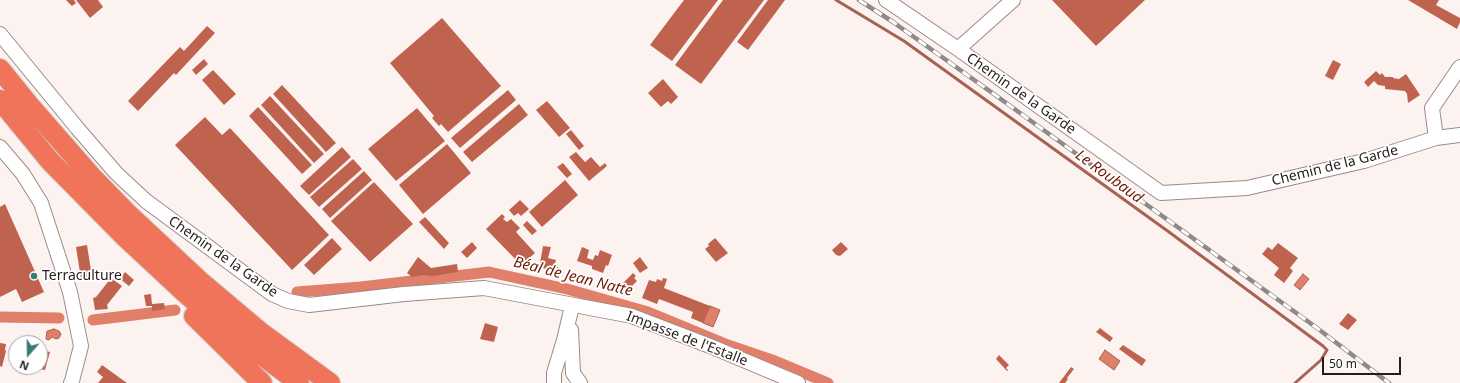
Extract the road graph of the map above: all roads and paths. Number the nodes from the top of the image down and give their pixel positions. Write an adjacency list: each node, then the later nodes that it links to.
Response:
1 (886, 0): 4 (street, Chemin de la Garde)
2 (1013, 0): 4 (street)
3 (0, 34): 13 (street, Chemin de la Garde)
4 (958, 49): 9 (street, Chemin de la Garde)
5 (1460, 67): 9 (street)
6 (0, 69): 12 (highway)
7 (0, 100): 11 (highway)
8 (1460, 135): 9 (street, Chemin de la Garde)
9 (1436, 138)
10 (0, 146): 15 (street)
11 (50, 161): 16 (highway); 17 (highway)
12 (126, 212): 18 (highway); 19 (highway)
13 (572, 306): 14 (street); 20 (street); 21 (street, Impasse de l'Estalle)
14 (574, 380)
15 (71, 383)
16 (262, 383)
17 (298, 383)
18 (330, 383)
19 (345, 383)
20 (554, 383)
21 (798, 383)

